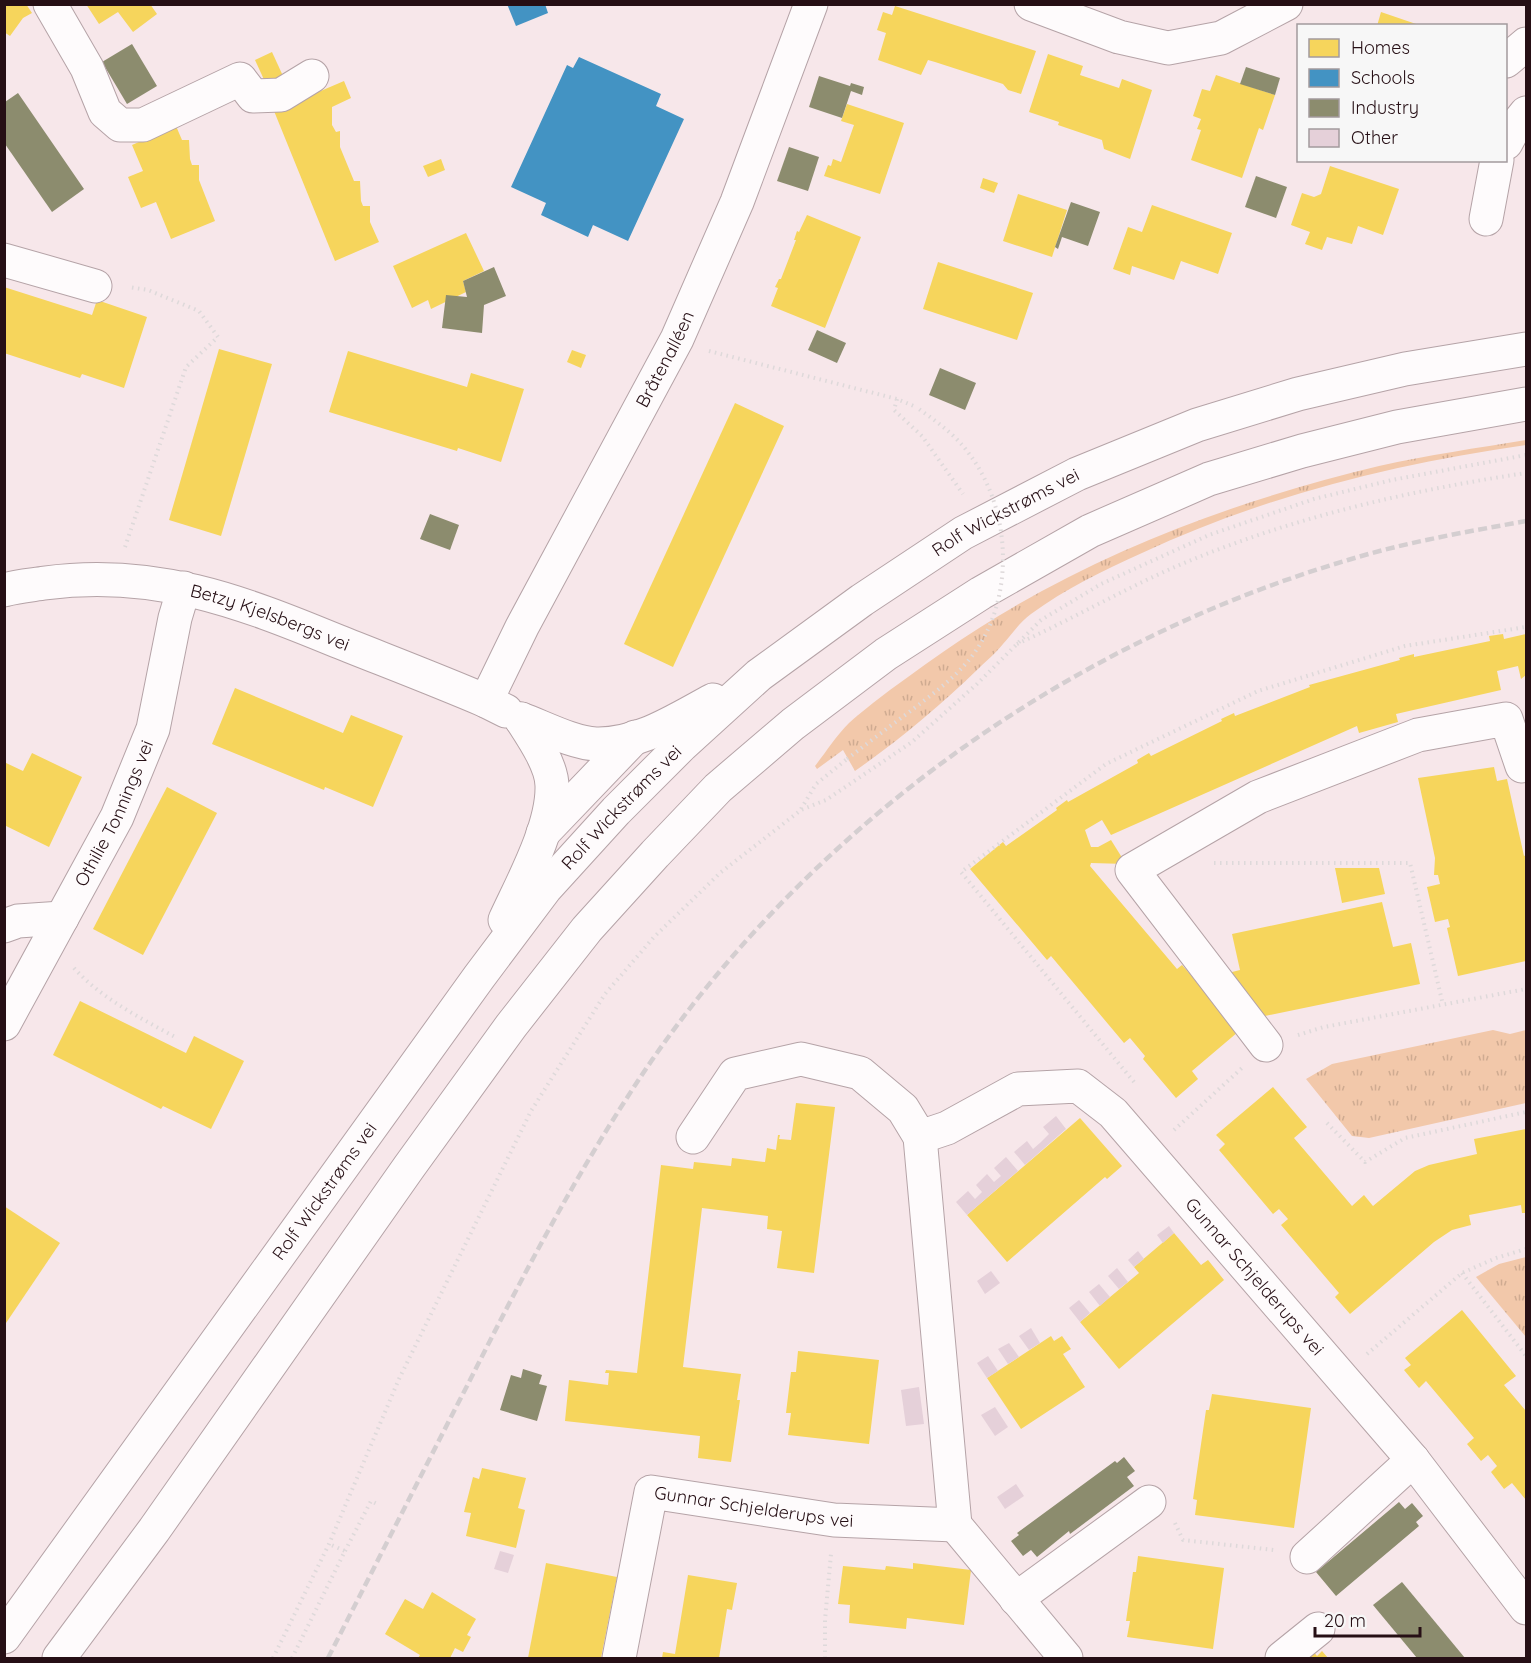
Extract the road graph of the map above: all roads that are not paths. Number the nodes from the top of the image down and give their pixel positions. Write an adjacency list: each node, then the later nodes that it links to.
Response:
1 (50, 4): 7 (main road)
2 (812, 4): 19 (main road, Bråtenalléen)
3 (1031, 4): 4 (main road)
4 (1286, 4)
5 (1527, 44): 6 (main road)
6 (1507, 60)
7 (312, 76)
8 (1527, 113): 9 (main road)
9 (1507, 141)
10 (1497, 162): 11 (main road)
11 (1486, 219)
12 (4, 260): 13 (main road)
13 (94, 286)
14 (1527, 349): 18 (main road, Rolf Wickstrøms vei)
15 (1527, 404): 39 (main road)
16 (184, 588): 17 (main road, Betzy Kjelsbergs vei); 19 (main road, Betzy Kjelsbergs vei); 24 (main road, Othilie Tonnings vei)
17 (4, 590)
18 (759, 675): 21 (main road); 26 (main road, Rolf Wickstrøms vei)
19 (486, 700): 20 (main road, Betzy Kjelsbergs vei)
20 (521, 719): 21 (main road, Betzy Kjelsbergs vei); 23 (main road)
21 (635, 737): 23 (main road)
22 (1521, 766): 28 (main road)
23 (543, 834): 26 (main road)
24 (62, 918): 25 (main road); 27 (main road, Othilie Tonnings vei)
25 (4, 926)
26 (479, 977): 38 (main road, Rolf Wickstrøms vei)
27 (4, 1024)
28 (1266, 1045)
29 (693, 1137): 30 (main road)
30 (920, 1137): 31 (main road, Gunnar Schjelderups vei); 33 (main road)
31 (1413, 1460): 34 (main road); 36 (main road, Gunnar Schjelderups vei)
32 (1149, 1502): 35 (main road)
33 (955, 1525): 35 (main road); 40 (main road, Gunnar Schjelderups vei)
34 (1292, 1554)
35 (1016, 1599): 41 (main road)
36 (1527, 1608)
37 (1318, 1629): 42 (main road)
38 (4, 1637)
39 (59, 1659)
40 (619, 1659)
41 (1066, 1659)
42 (1282, 1659)

